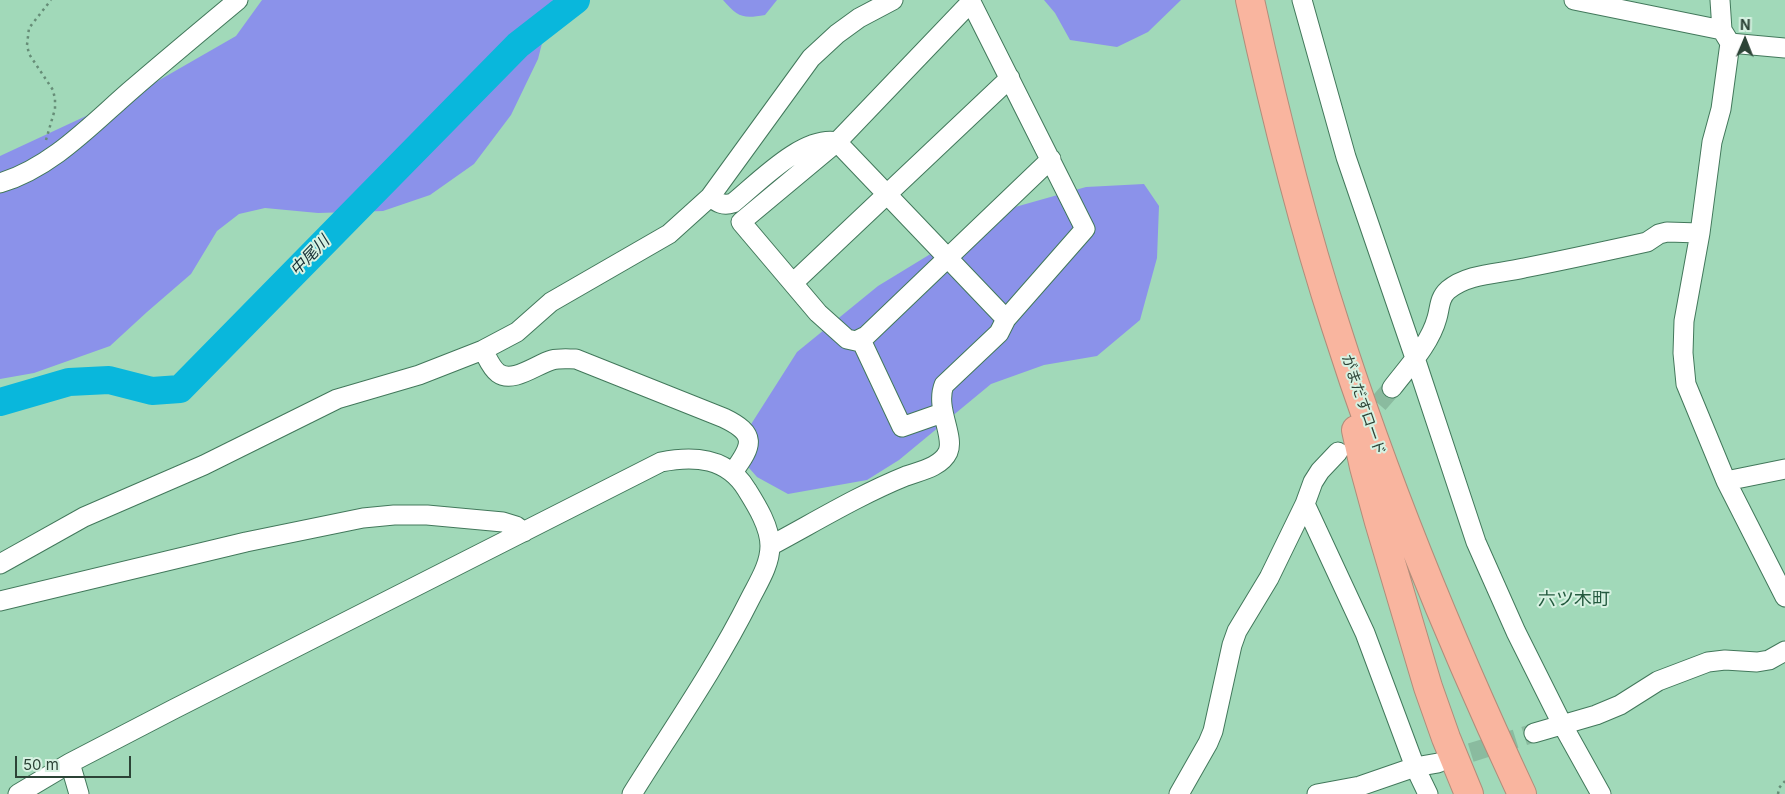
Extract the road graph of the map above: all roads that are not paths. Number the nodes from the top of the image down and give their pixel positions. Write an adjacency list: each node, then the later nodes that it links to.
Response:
1 (238, 0): 12 (street)
2 (893, 0): 14 (street)
3 (1250, 0): 19 (highway, がまだすロード)
4 (1302, 0): 22 (street)
5 (1574, 0): 7 (street)
6 (1720, 0): 7 (street)
7 (1726, 37): 8 (street); 15 (street)
8 (1785, 48)
9 (1010, 78): 10 (street); 11 (street); 13 (street)
10 (837, 142): 13 (street); 14 (street); 17 (street)
11 (1051, 160): 16 (street); 18 (street)
12 (0, 183)
13 (887, 194): 16 (street); 17 (street)
14 (710, 197): 21 (street)
15 (1700, 233): 22 (street); 28 (street)
16 (948, 258): 18 (street); 20 (street)
17 (793, 283): 20 (street)
18 (1006, 319): 24 (street)
19 (1335, 325): 35 (highway, がまだすロード); 48 (highway)
20 (861, 340): 24 (street)
21 (483, 350): 27 (street); 32 (street)
22 (1415, 358): 23 (street); 37 (street)
23 (1392, 388)
24 (942, 413): 31 (street)
25 (1338, 452): 29 (street)
26 (1785, 469): 28 (street)
27 (732, 472): 30 (street); 31 (street)
28 (1726, 481): 33 (street)
29 (1305, 504): 41 (street); 45 (street)
30 (524, 532): 34 (street); 39 (street)
31 (770, 546): 44 (street)
32 (0, 564)
33 (1785, 597)
34 (0, 601)
35 (1452, 639): 49 (highway, がまだすロード); 50 (highway)
36 (1785, 651): 37 (street)
37 (1562, 724): 38 (street); 51 (street)
38 (1534, 733)
39 (70, 763): 42 (street); 43 (street)
40 (1438, 763): 41 (street)
41 (1415, 767): 46 (street); 47 (street)
42 (18, 794)
43 (78, 794)
44 (632, 794)
45 (1179, 794)
46 (1317, 794)
47 (1428, 794)
48 (1469, 794)
49 (1522, 794)
50 (1542, 794)
51 (1601, 794)

